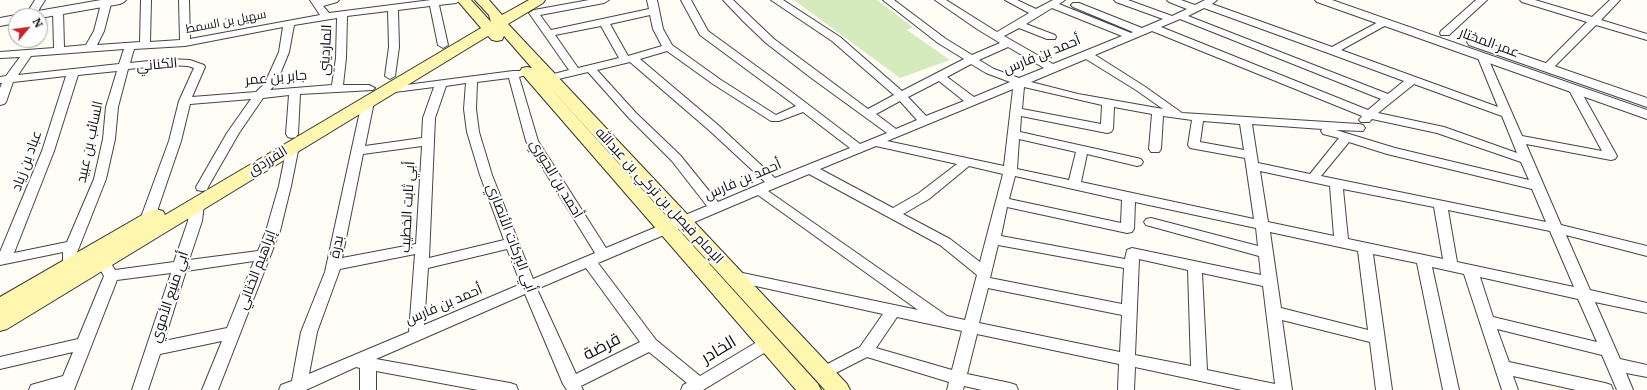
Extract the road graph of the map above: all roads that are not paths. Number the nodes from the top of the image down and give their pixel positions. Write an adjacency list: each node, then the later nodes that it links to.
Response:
1 (120, 0): 25 (street)
2 (146, 0): 54 (street)
3 (184, 0): 52 (street)
4 (334, 0): 26 (street)
5 (456, 0): 27 (street, سهيل بن السمط)
6 (464, 0): 41 (main road, الإمام فيصل بن تركي بن عبدالله)
7 (482, 0): 41 (main road, الإمام فيصل بن تركي بن عبدالله)
8 (518, 0): 41 (main road, الفرزدق)
9 (538, 0): 41 (main road, الفرزدق)
10 (604, 0): 48 (street)
11 (652, 0): 34 (street)
12 (686, 0): 94 (street)
13 (728, 0): 97 (street)
14 (776, 0): 87 (street)
15 (888, 0): 66 (street)
16 (940, 0): 49 (street)
17 (1010, 0): 36 (street)
18 (1119, 0): 39 (street)
19 (1172, 0): 30 (street)
20 (1321, 0): 42 (street, عمر المختار)
21 (1352, 0): 47 (street, عمر المختار)
22 (1482, 0): 47 (street)
23 (1525, 0): 40 (street)
24 (1615, 0): 40 (street)
25 (106, 1): 29 (street); 58 (street)
26 (317, 2): 38 (street, المارديني)
27 (428, 2): 32 (street, سهيل بن السمط); 55 (street)
28 (1058, 2): 36 (street); 46 (street)
29 (80, 4): 33 (street)
30 (1203, 4): 39 (street, أحمد بن فارس); 60 (street)
31 (377, 5): 32 (street, سهيل بن السمط); 37 (street, سهيل بن السمط)
32 (393, 7): 80 (street)
33 (58, 11): 35 (street); 59 (street)
34 (655, 11): 44 (street); 57 (street)
35 (48, 13)
36 (1036, 13): 45 (street)
37 (342, 14): 38 (street, سهيل بن السمط); 82 (street, المارديني)
38 (326, 17): 43 (street, سهيل بن السمط)
39 (1176, 17): 46 (street, أحمد بن فارس); 88 (street)
40 (1593, 21): 51 (street); 70 (street)
41 (492, 22): 55 (main road, الفرزدق); 73 (main road, الإمام فيصل بن تركي بن عبدالله); 75 (main road, الإمام فيصل بن تركي بن عبدالله); 80 (main road, الفرزدق)
42 (1384, 22): 60 (street); 65 (street, عمر المختار)
43 (289, 23): 52 (street, سهيل بن السمط); 85 (street)
44 (605, 23): 48 (street); 64 (street)
45 (1018, 24): 49 (street); 50 (street)
46 (1141, 31): 62 (street, أحمد بن فارس); 99 (street)
47 (1445, 33): 70 (street, عمر المختار)
48 (548, 34): 72 (street)
49 (997, 36): 53 (street)
50 (1051, 37)
51 (1647, 37)
52 (184, 43): 54 (street, سهيل بن السمط)
53 (1008, 43): 66 (street); 69 (street)
54 (145, 45): 56 (street, سهيل بن السمط)
55 (443, 45): 80 (main road, الفرزدق)
56 (130, 46): 58 (street, سهيل بن السمط); 67 (street, السائب بن عبيد)
57 (668, 47): 64 (street); 94 (street)
58 (90, 48): 59 (street, سهيل بن السمط)
59 (59, 50): 61 (street, سهيل بن السمط)
60 (1332, 51): 78 (street)
61 (28, 53): 63 (street, سهيل بن السمط); 77 (street)
62 (1086, 54): 69 (street, أحمد بن فارس); 101 (street)
63 (0, 55)
64 (628, 58): 68 (street); 127 (street)
65 (1483, 58): 83 (street, عمر المختار); 98 (street)
66 (972, 59): 74 (street); 79 (street)
67 (123, 68): 71 (street, الكناني); 89 (street, الكناني); 147 (street, السائب بن عبيد)
68 (590, 68): 72 (street); 136 (street)
69 (1052, 68): 79 (street, أحمد بن فارس)
70 (1547, 68): 93 (street, عمر المختار)
71 (73, 72): 77 (street, الكناني); 154 (street, عباد بن زياد)
72 (576, 72): 75 (street)
73 (521, 73): 76 (street); 142 (main road, الإمام فيصل بن تركي بن عبدالله); 153 (street, أحمد بن الجوري)
74 (939, 76): 87 (street); 90 (street)
75 (550, 78): 139 (main road, الإمام فيصل بن تركي بن عبدالله)
76 (472, 79): 81 (street); 146 (street, أبي البركات الأنصاري)
77 (5, 80): 91 (street)
78 (1412, 80): 88 (street); 98 (street)
79 (1019, 82): 90 (street, أحمد بن فارس); 92 (street); 95 (street)
80 (389, 83): 81 (street); 86 (main road, الفرزدق)
81 (441, 84): 112 (street, أبي ثابت الخطيب)
82 (338, 88): 84 (street, جابر بن عمر); 86 (street, جابر بن عمر)
83 (1575, 90): 100 (street, عمر المختار); 110 (street)
84 (295, 91): 85 (street, جابر بن عمر); 111 (street, إبراهيم الختاني)
85 (260, 94): 89 (street, جابر بن عمر); 130 (street)
86 (368, 95): 111 (main road, الفرزدق); 118 (street, بدرة)
87 (901, 96): 97 (street); 104 (street)
88 (1390, 99): 99 (street)
89 (185, 101): 138 (street, الكناني)
90 (972, 101): 104 (street, أحمد بن فارس)
91 (0, 102)
92 (1108, 103): 95 (street); 96 (street)
93 (1647, 103)
94 (805, 107): 115 (street)
95 (1016, 112): 108 (street)
96 (1158, 112): 101 (street); 116 (street)
97 (867, 114): 107 (street)
98 (1507, 114): 110 (street)
99 (1369, 115): 106 (street); 119 (street)
100 (1647, 115)
101 (1180, 116): 102 (street)
102 (1198, 117): 103 (street); 120 (street)
103 (1245, 120): 105 (street); 120 (street)
104 (924, 121): 107 (street, أحمد بن فارس)
105 (1308, 125): 106 (street); 109 (street)
106 (1359, 128): 114 (street)
107 (895, 133): 113 (street, أحمد بن فارس)
108 (1014, 134): 117 (street); 124 (street)
109 (1346, 137): 114 (street); 125 (street)
110 (1518, 139): 119 (street)
111 (293, 140): 130 (main road, الفرزدق); 134 (main road, الفرزدق); 152 (street, إبراهيم الختاني)
112 (428, 141): 118 (street); 148 (street, أبي ثابت الخطيب)
113 (874, 142): 115 (street, أحمد بن فارس); 121 (street)
114 (1376, 146): 129 (street)
115 (859, 148): 123 (street, أحمد بن فارس)
116 (1155, 149)
117 (1082, 150): 122 (street); 128 (street)
118 (358, 151): 156 (street, بدرة)
119 (1527, 160): 129 (street)
120 (1252, 161): 125 (street); 141 (street)
121 (967, 162): 124 (street); 137 (street)
122 (1137, 162)
123 (810, 169): 127 (street, أحمد بن فارس); 137 (street)
124 (1010, 172): 128 (street); 133 (street)
125 (1313, 178): 126 (street)
126 (1336, 183): 135 (street); 145 (street)
127 (774, 184): 131 (street, أحمد بن فارس)
128 (1074, 185): 132 (street)
129 (1538, 186): 143 (street)
130 (202, 187): 138 (main road, الفرزدق)
131 (759, 190): 136 (street, أحمد بن فارس); 176 (street)
132 (1130, 197): 133 (street); 141 (street)
133 (1002, 202): 144 (street)
134 (197, 204): 162 (street, أبي منيع الأموي); 163 (main road, الفرزدق)
135 (1440, 204): 143 (street); 161 (street)
136 (716, 208): 139 (street, أحمد بن فارس)
137 (893, 214): 166 (street)
138 (146, 220): 159 (main road, الفرزدق)
139 (683, 222): 142 (street, أحمد بن فارس); 165 (main road, الإمام فيصل بن تركي بن عبدالله)
140 (1151, 222): 151 (street)
141 (1262, 226): 145 (street); 151 (street)
142 (666, 228): 153 (street, أحمد بن فارس); 182 (main road, الإمام فيصل بن تركي بن عبدالله)
143 (1556, 228): 150 (street); 169 (street)
144 (993, 238): 158 (street); 166 (street)
145 (1341, 242): 149 (street)
146 (512, 244): 157 (street); 168 (street, أبي البركات الأنصاري)
147 (72, 246): 154 (street); 159 (street, السائب بن عبيد)
148 (422, 248): 156 (street); 157 (street, أبي ثابت الخطيب)
149 (1365, 248): 155 (street); 181 (street)
150 (1647, 251)
151 (1266, 253): 167 (street)
152 (263, 256): 162 (street); 179 (street, إبراهيم الختاني)
153 (596, 258): 168 (street, أحمد بن فارس); 184 (street, أحمد بن الجوري)
154 (2, 260)
155 (1423, 260): 161 (street); 212 (street)
156 (334, 265): 199 (street, بدرة)
157 (421, 265): 180 (street, أبي ثابت الخطيب)
158 (1132, 265): 160 (street); 173 (street)
159 (70, 266): 170 (main road, الفرزدق)
160 (1195, 266): 167 (street); 194 (street)
161 (1451, 266): 164 (street)
162 (179, 267): 163 (street); 185 (street, أبي منيع الأموي)
163 (106, 269): 177 (main road, الفرزدق); 183 (street)
164 (1470, 270): 169 (street); 175 (street)
165 (733, 276): 172 (street); 193 (main road, الإمام فيصل بن تركي بن عبدالله)
166 (983, 278): 173 (street); 178 (street)
167 (1270, 282): 174 (street)
168 (529, 287): 180 (street, أحمد بن فارس); 197 (street, أبي البركات الأنصاري)
169 (1585, 295): 171 (street); 187 (street)
170 (0, 307)
171 (1647, 308)
172 (893, 310): 176 (street); 186 (street)
173 (1130, 311): 188 (street)
174 (1274, 312): 181 (street); 210 (street)
175 (1487, 321): 187 (street); 191 (street)
176 (945, 322): 178 (street)
177 (0, 323)
178 (971, 327): 188 (street); 195 (street)
179 (232, 332): 185 (street); 202 (street, إبراهيم الختاني)
180 (416, 335): 189 (street, أحمد بن فارس)
181 (1378, 338): 211 (street)
182 (768, 343): 198 (street, الخادر); 205 (main road, الإمام فيصل بن تركي بن عبدالله)
183 (83, 344): 190 (street); 196 (street)
184 (650, 344): 197 (street, قرضة); 198 (street, أحمد بن الجوري)
185 (153, 349): 201 (street, أبي منيع الأموي)
186 (866, 351): 193 (street); 195 (street)
187 (1612, 358): 192 (street); 215 (street)
188 (1127, 360): 194 (street); 208 (street)
189 (361, 362): 199 (street, أحمد بن فارس); 203 (street); 204 (street)
190 (0, 363)
191 (1502, 367): 213 (street); 214 (street)
192 (1647, 371)
193 (824, 373): 206 (main road, الإمام فيصل بن تركي بن عبدالله)
194 (1199, 374): 209 (street)
195 (956, 384): 207 (street)
196 (68, 386): 200 (street)
197 (573, 387)
198 (694, 387)
199 (294, 388)
200 (37, 390)
201 (140, 390)
202 (210, 390)
203 (368, 390)
204 (510, 390)
205 (810, 390)
206 (839, 390)
207 (1010, 390)
208 (1126, 390)
209 (1273, 390)
210 (1284, 390)
211 (1384, 390)
212 (1451, 390)
213 (1510, 390)
214 (1605, 390)
215 (1626, 390)

